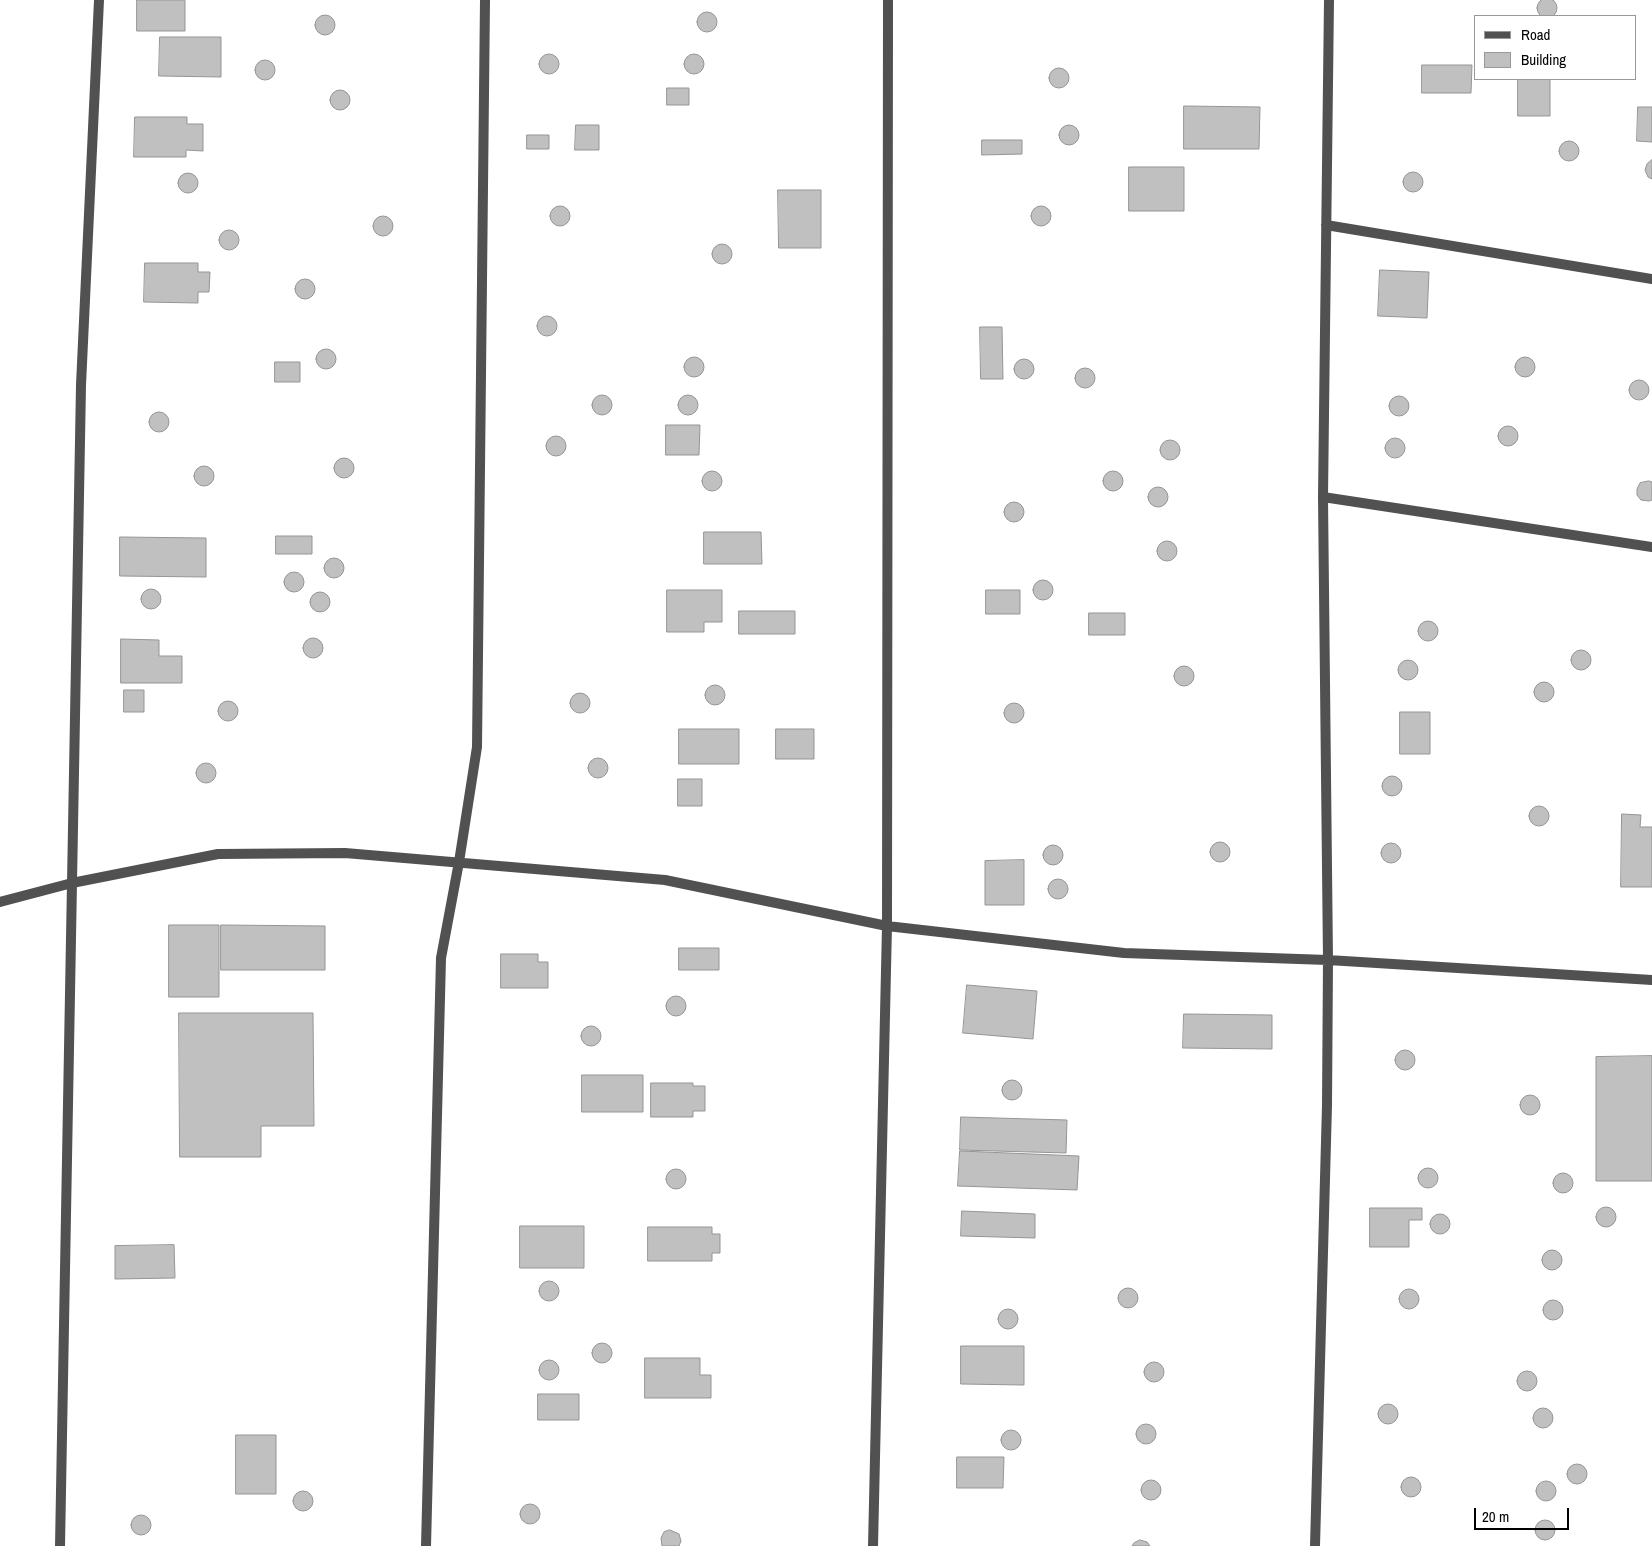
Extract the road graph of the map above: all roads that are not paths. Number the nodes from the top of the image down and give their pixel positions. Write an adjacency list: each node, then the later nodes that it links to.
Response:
1 (99, 0): 10 (street)
2 (486, 0): 9 (street)
3 (888, 0): 12 (street)
4 (1329, 0): 5 (street)
5 (1326, 225): 6 (street); 7 (street)
6 (1652, 280)
7 (1322, 497): 8 (street); 13 (street)
8 (1652, 547)
9 (459, 862): 10 (street); 12 (street); 16 (street)
10 (72, 883): 11 (street); 15 (street)
11 (0, 902)
12 (887, 926): 13 (street); 17 (street)
13 (1328, 960): 14 (street); 18 (street)
14 (1652, 980)
15 (60, 1546)
16 (426, 1546)
17 (873, 1546)
18 (1315, 1546)

